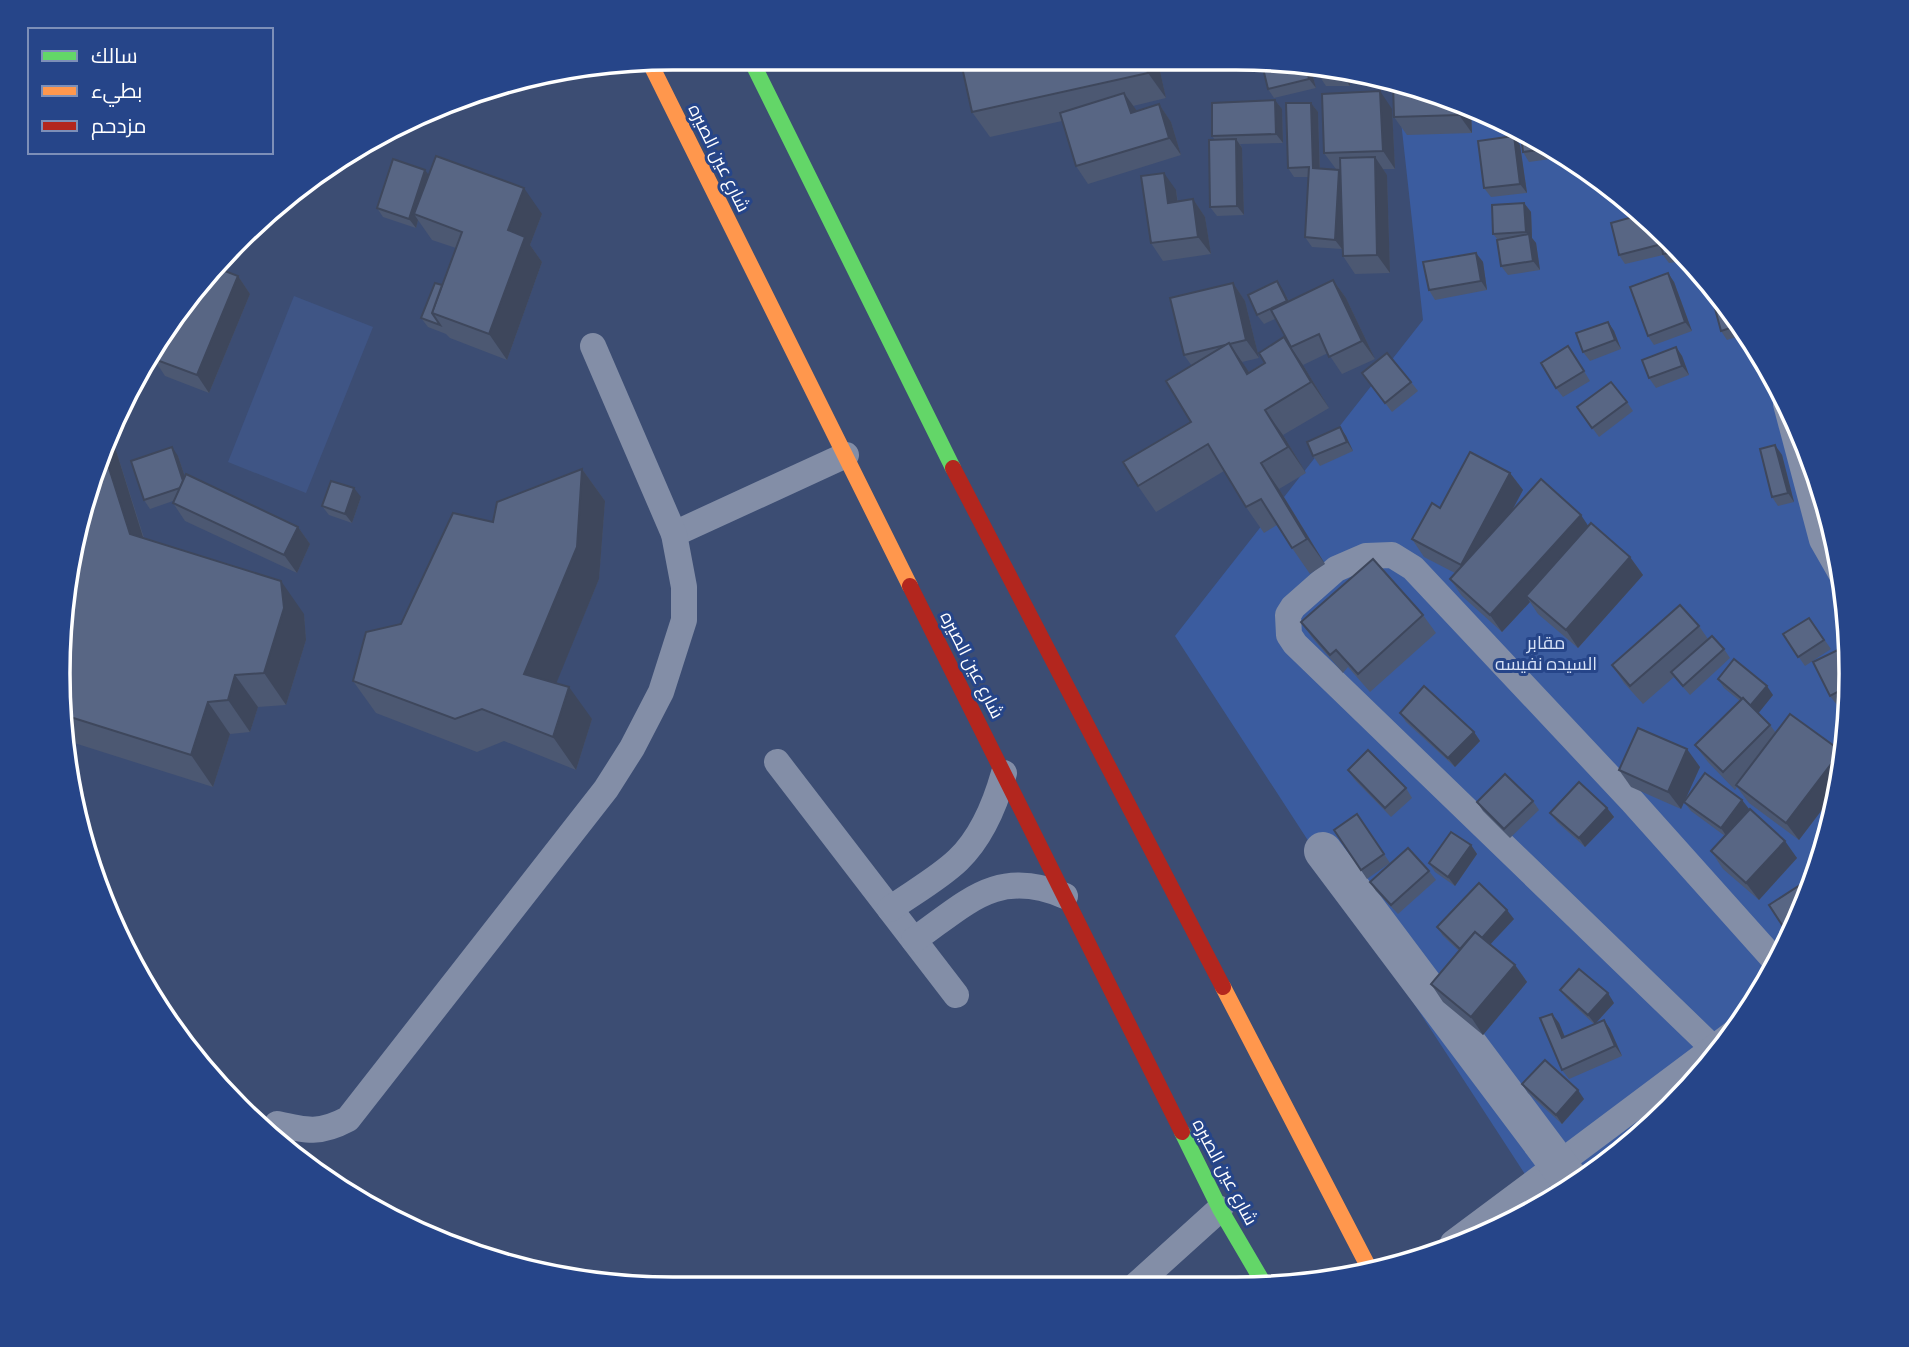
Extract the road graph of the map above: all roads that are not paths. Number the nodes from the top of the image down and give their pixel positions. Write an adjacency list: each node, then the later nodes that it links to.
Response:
1 (756, 70): 23 (main road)
2 (654, 71): 4 (main road, شارع عين الصيره)
3 (593, 345): 6 (lane)
4 (846, 455): 6 (lane); 9 (main road, شارع عين الصيره)
5 (1812, 496): 7 (lane)
6 (674, 534): 18 (lane)
7 (1824, 544)
8 (777, 762): 12 (lane)
9 (1004, 773): 11 (main road, شارع عين الصيره); 12 (lane)
10 (1323, 851): 19 (street)
11 (1065, 896): 13 (lane); 20 (main road, شارع عين الصيره)
12 (890, 909): 13 (lane)
13 (914, 940): 15 (lane)
14 (1769, 954): 16 (lane)
15 (956, 995)
16 (1710, 1045)
17 (1697, 1061): 19 (lane)
18 (276, 1124)
19 (1564, 1173): 21 (lane)
20 (1220, 1209): 22 (main road, شارع عين الصيره); 26 (lane)
21 (1482, 1224)
22 (1250, 1257): 24 (main road); 25 (main road, شارع عين الصيره)
23 (1365, 1262)
24 (1238, 1275)
25 (1260, 1276)
26 (1145, 1277)

